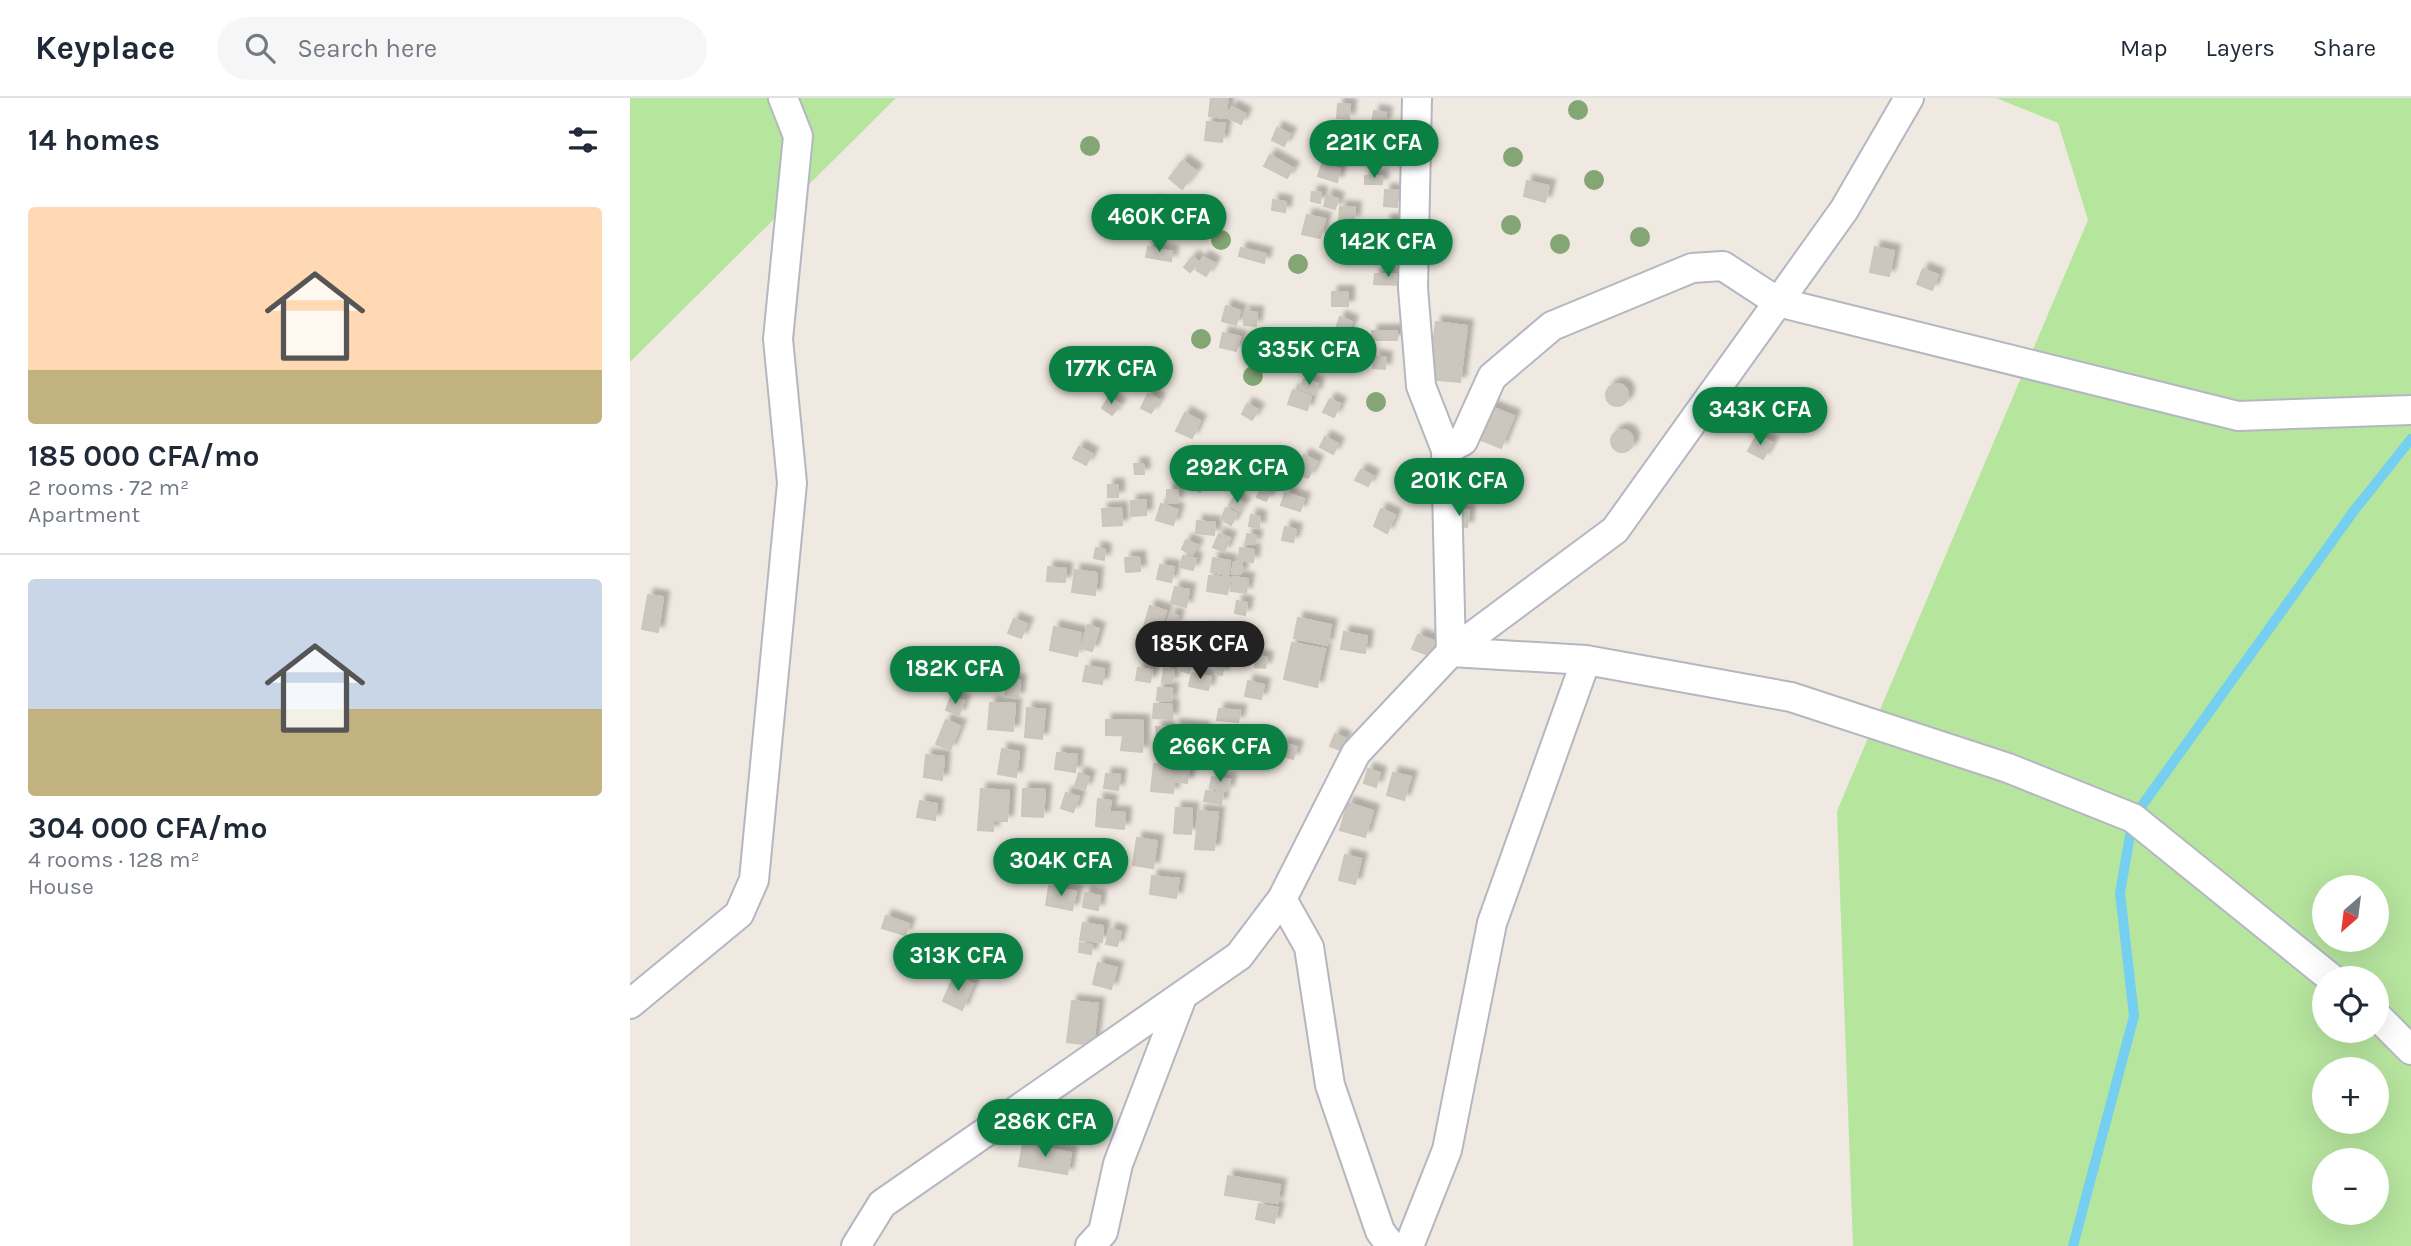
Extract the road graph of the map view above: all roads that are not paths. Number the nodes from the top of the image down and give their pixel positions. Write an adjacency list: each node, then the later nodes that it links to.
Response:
1 (783, 98): 12 (street)
2 (1418, 98): 6 (street)
3 (1909, 98): 4 (street)
4 (1779, 302): 5 (street); 6 (street); 7 (street)
5 (2411, 410)
6 (1446, 450): 7 (street)
7 (1451, 652): 8 (street); 9 (street)
8 (1586, 660): 10 (street); 18 (street)
9 (1282, 899): 11 (street); 17 (street)
10 (2316, 966)
11 (1182, 997): 15 (street); 16 (street)
12 (630, 1004)
13 (2389, 1028): 14 (street)
14 (2411, 1050)
15 (1101, 1241)
16 (856, 1246)
17 (1391, 1246)
18 (1409, 1246)

